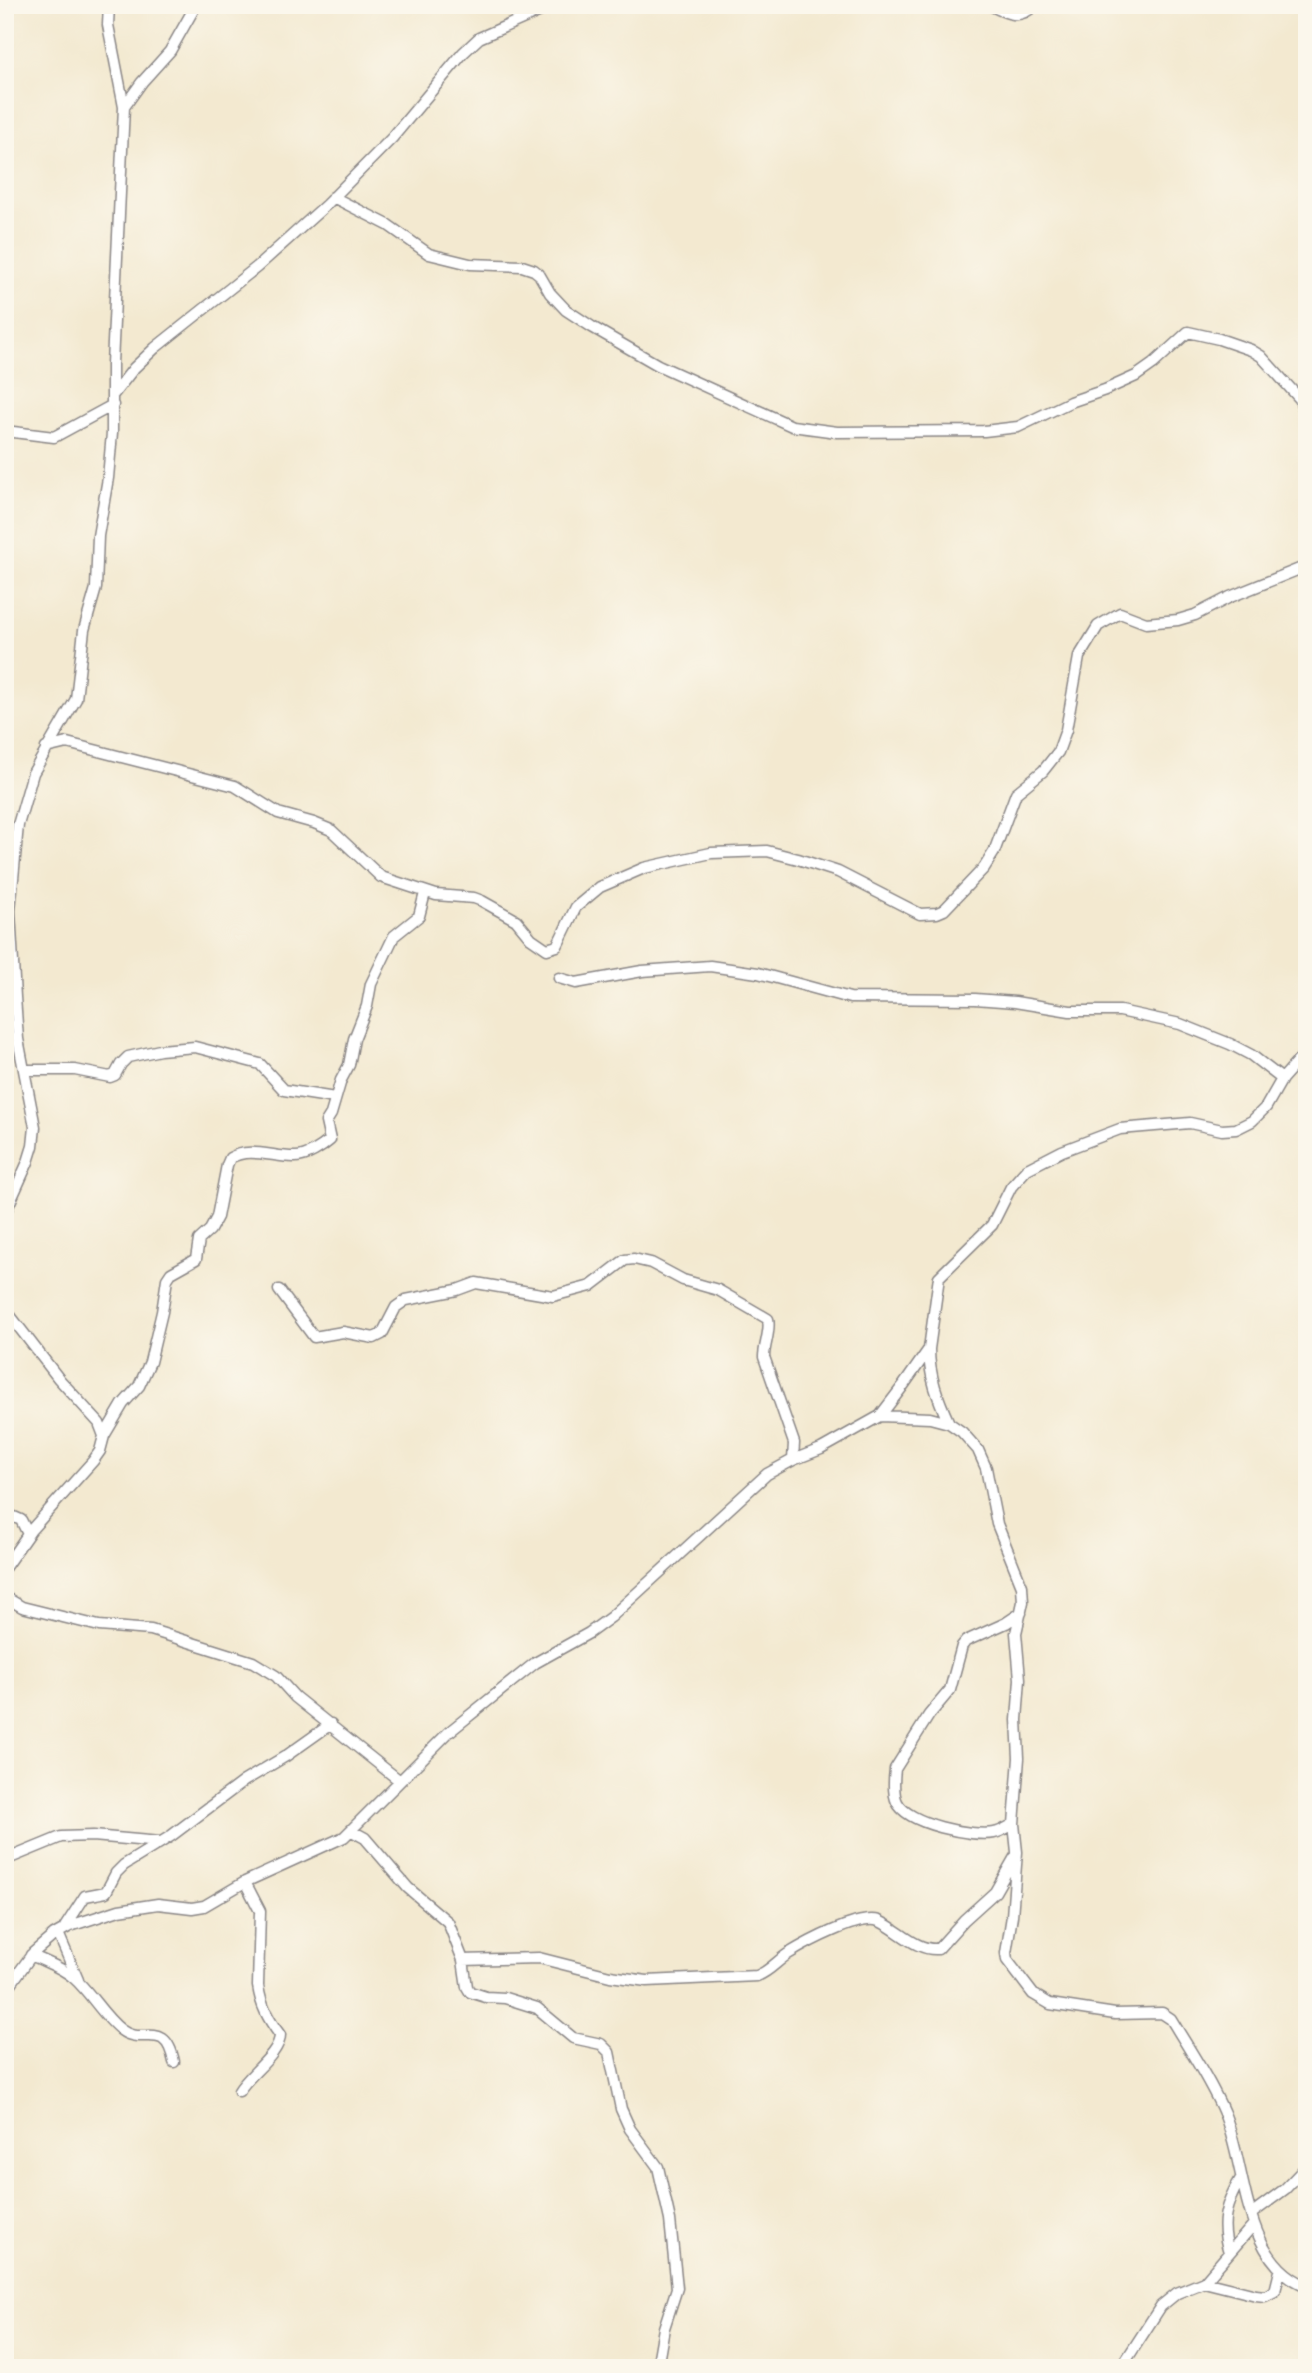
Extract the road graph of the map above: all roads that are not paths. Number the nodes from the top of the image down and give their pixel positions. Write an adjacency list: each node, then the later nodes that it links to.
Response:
1 (109, 5): 6 (street)
2 (196, 5): 6 (street)
3 (554, 5): 7 (street)
4 (990, 5): 5 (street)
5 (1035, 5)
6 (124, 107): 9 (street)
7 (333, 197): 8 (street); 9 (street)
8 (1303, 395): 10 (street)
9 (112, 401): 11 (street); 13 (street)
10 (1307, 419)
11 (5, 431)
12 (1307, 566): 14 (street)
13 (46, 748): 14 (street); 17 (street)
14 (425, 892): 19 (street)
15 (559, 978): 18 (street)
16 (1307, 1051): 18 (street)
17 (25, 1070): 19 (street); 20 (street)
18 (1282, 1079): 23 (street)
19 (335, 1098): 26 (street)
20 (5, 1213)
21 (279, 1290): 27 (street)
22 (5, 1309): 26 (street)
23 (929, 1349): 24 (street); 25 (street)
24 (880, 1416): 25 (street); 27 (street)
25 (949, 1423): 32 (street)
26 (104, 1436): 29 (street)
27 (793, 1460): 34 (street)
28 (5, 1513): 29 (street)
29 (28, 1534): 30 (street)
30 (5, 1567)
31 (5, 1597): 33 (street)
32 (1021, 1613): 35 (street); 35 (street)
33 (331, 1724): 34 (street); 37 (street)
34 (400, 1781): 36 (street)
35 (1014, 1824): 38 (street)
36 (352, 1831): 40 (street); 43 (street)
37 (160, 1842): 39 (street); 41 (street)
38 (1017, 1852): 43 (street); 49 (street)
39 (5, 1860)
40 (245, 1882): 41 (street); 47 (street)
41 (61, 1931): 42 (street); 44 (street)
42 (31, 1955): 44 (street); 45 (street)
43 (463, 1960): 55 (street)
44 (79, 1983): 46 (street)
45 (5, 1992)
46 (174, 2062)
47 (239, 2091)
48 (1307, 2166): 50 (street)
49 (1240, 2180): 50 (street); 51 (street)
50 (1253, 2219): 51 (street); 52 (street)
51 (1228, 2252): 53 (street)
52 (1280, 2271): 53 (street); 54 (street)
53 (1204, 2282): 56 (street)
54 (1307, 2286)
55 (657, 2368)
56 (1121, 2368)

